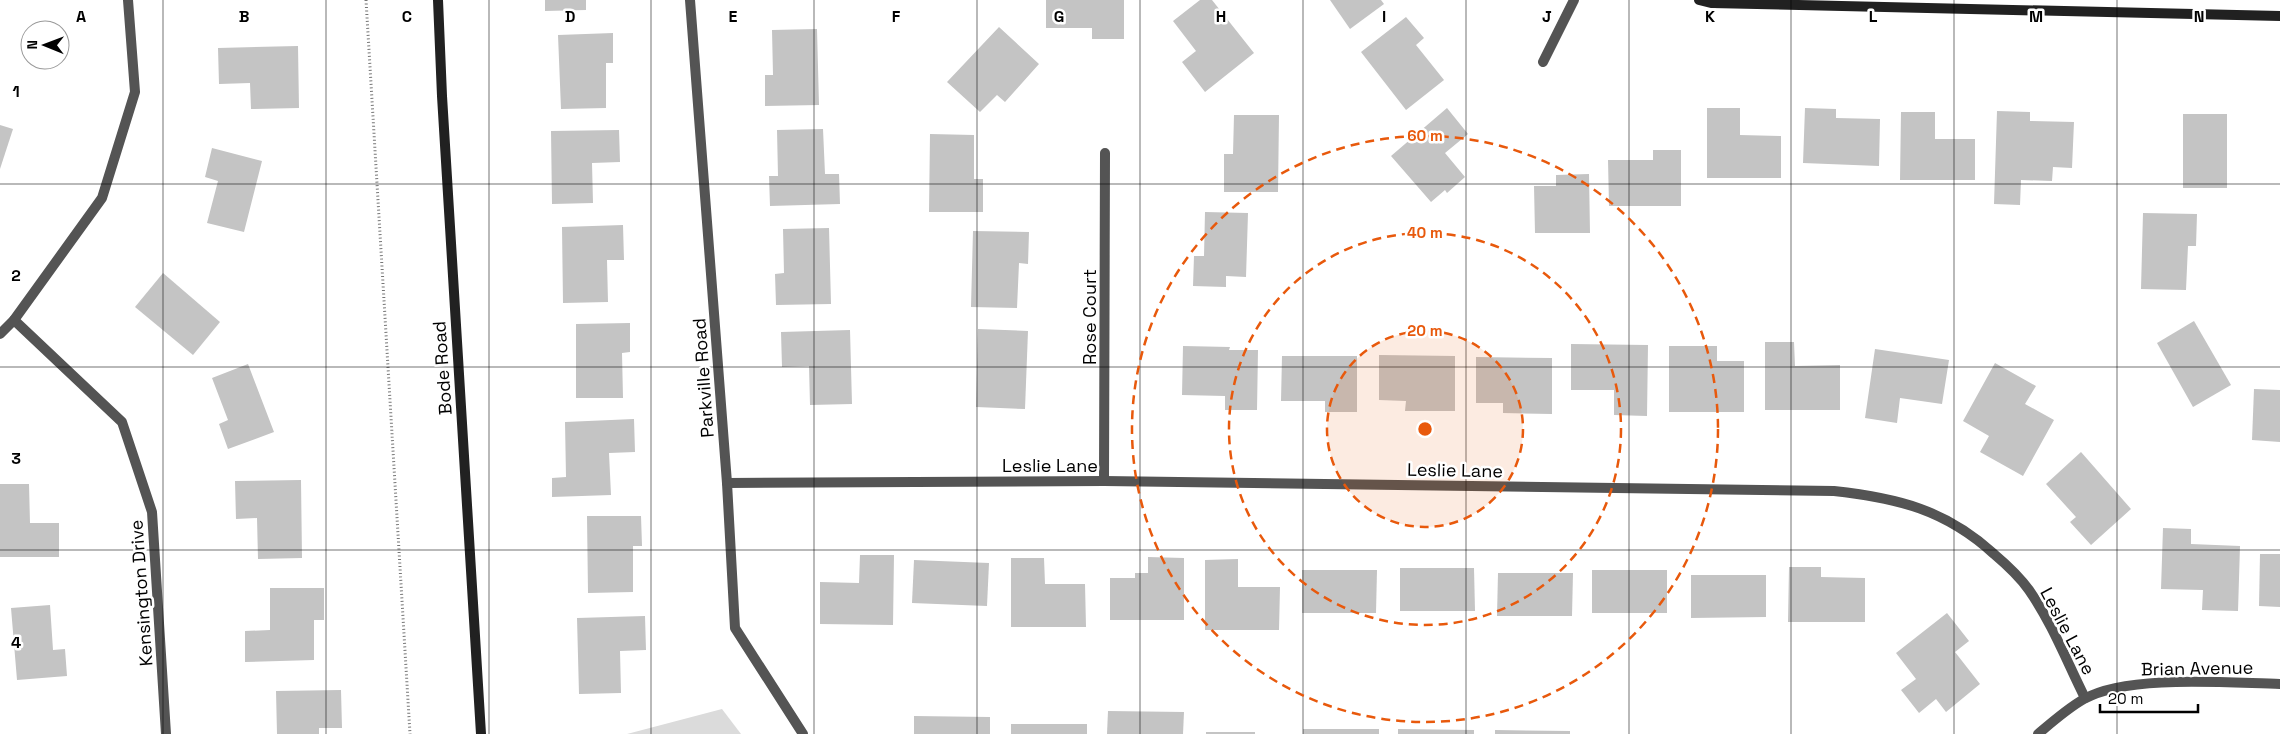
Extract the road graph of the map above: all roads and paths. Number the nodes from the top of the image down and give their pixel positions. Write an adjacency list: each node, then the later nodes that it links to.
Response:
1 (128, 0): 11 (street)
2 (366, 0): 18 (path)
3 (438, 0): 19 (street, Bode Road)
4 (690, 0): 14 (street, Parkville Road)
5 (1574, 0): 9 (street)
6 (1700, 0): 7 (street)
7 (1872, 3): 8 (street)
8 (2280, 16)
9 (1543, 62)
10 (1105, 153): 13 (street, Rose Court)
11 (14, 320): 12 (street); 17 (street, Kensington Drive)
12 (0, 334)
13 (1104, 481): 14 (street, Leslie Lane); 16 (street, Leslie Lane)
14 (727, 483): 20 (street, Parkville Road)
15 (2280, 684): 16 (street, Brian Avenue)
16 (2085, 698): 21 (street, Brian Avenue)
17 (166, 734)
18 (410, 734)
19 (481, 734)
20 (803, 734)
21 (2038, 734)

